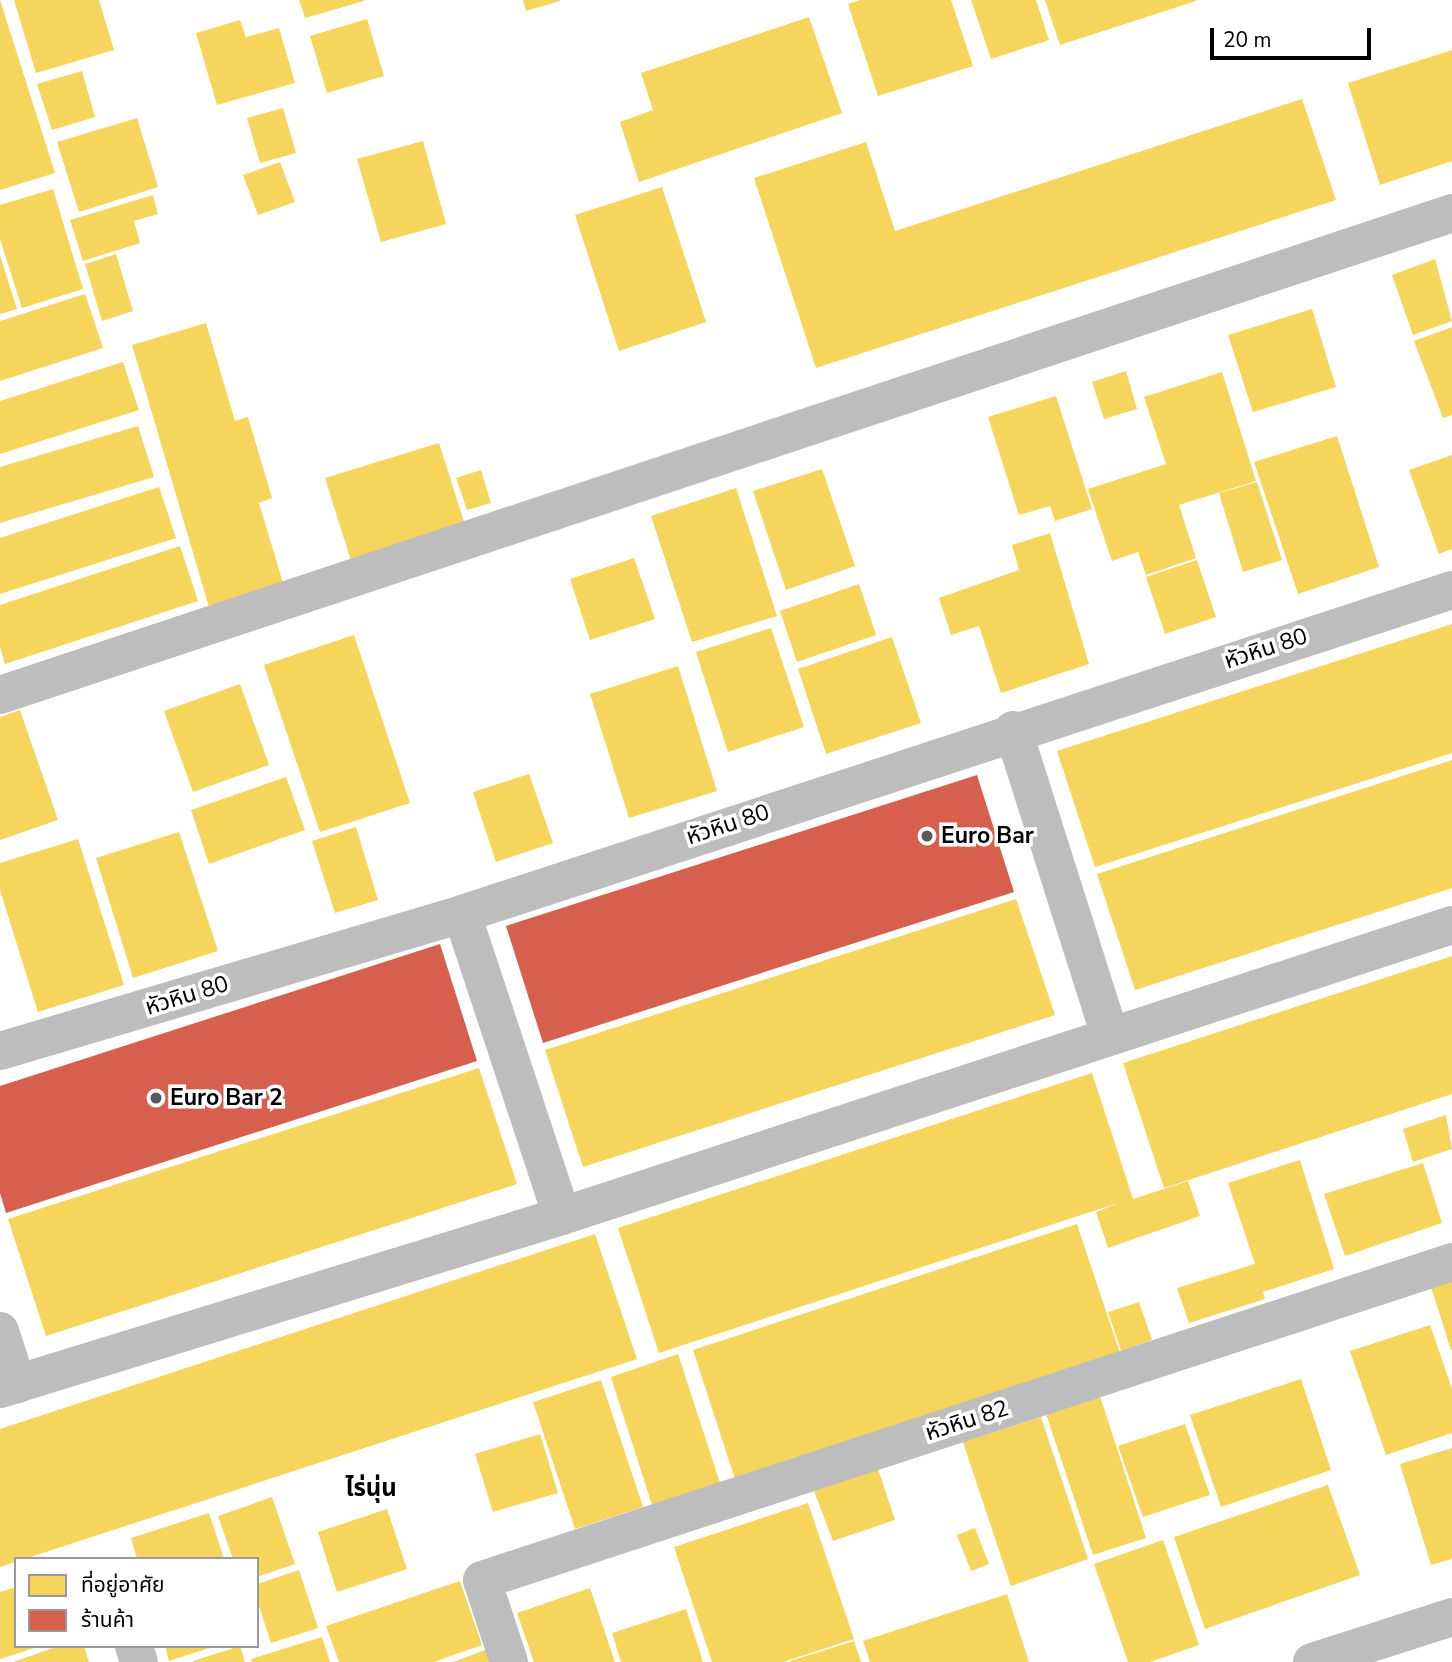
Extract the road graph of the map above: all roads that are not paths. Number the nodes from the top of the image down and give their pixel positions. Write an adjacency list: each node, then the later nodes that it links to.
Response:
1 (1452, 213): 3 (street)
2 (1452, 590): 4 (street, หัวหิน 80)
3 (0, 695)
4 (1013, 730): 5 (street, หัวหิน 80); 7 (street)
5 (462, 914): 8 (street, หัวหิน 80); 9 (street)
6 (1452, 925): 7 (street)
7 (1110, 1036): 9 (street)
8 (0, 1051)
9 (562, 1216): 12 (street)
10 (1452, 1262): 14 (street, หัวหิน 82)
11 (0, 1331): 12 (street)
12 (8, 1387)
13 (1452, 1617): 15 (street)
14 (509, 1662)
15 (1312, 1662)

